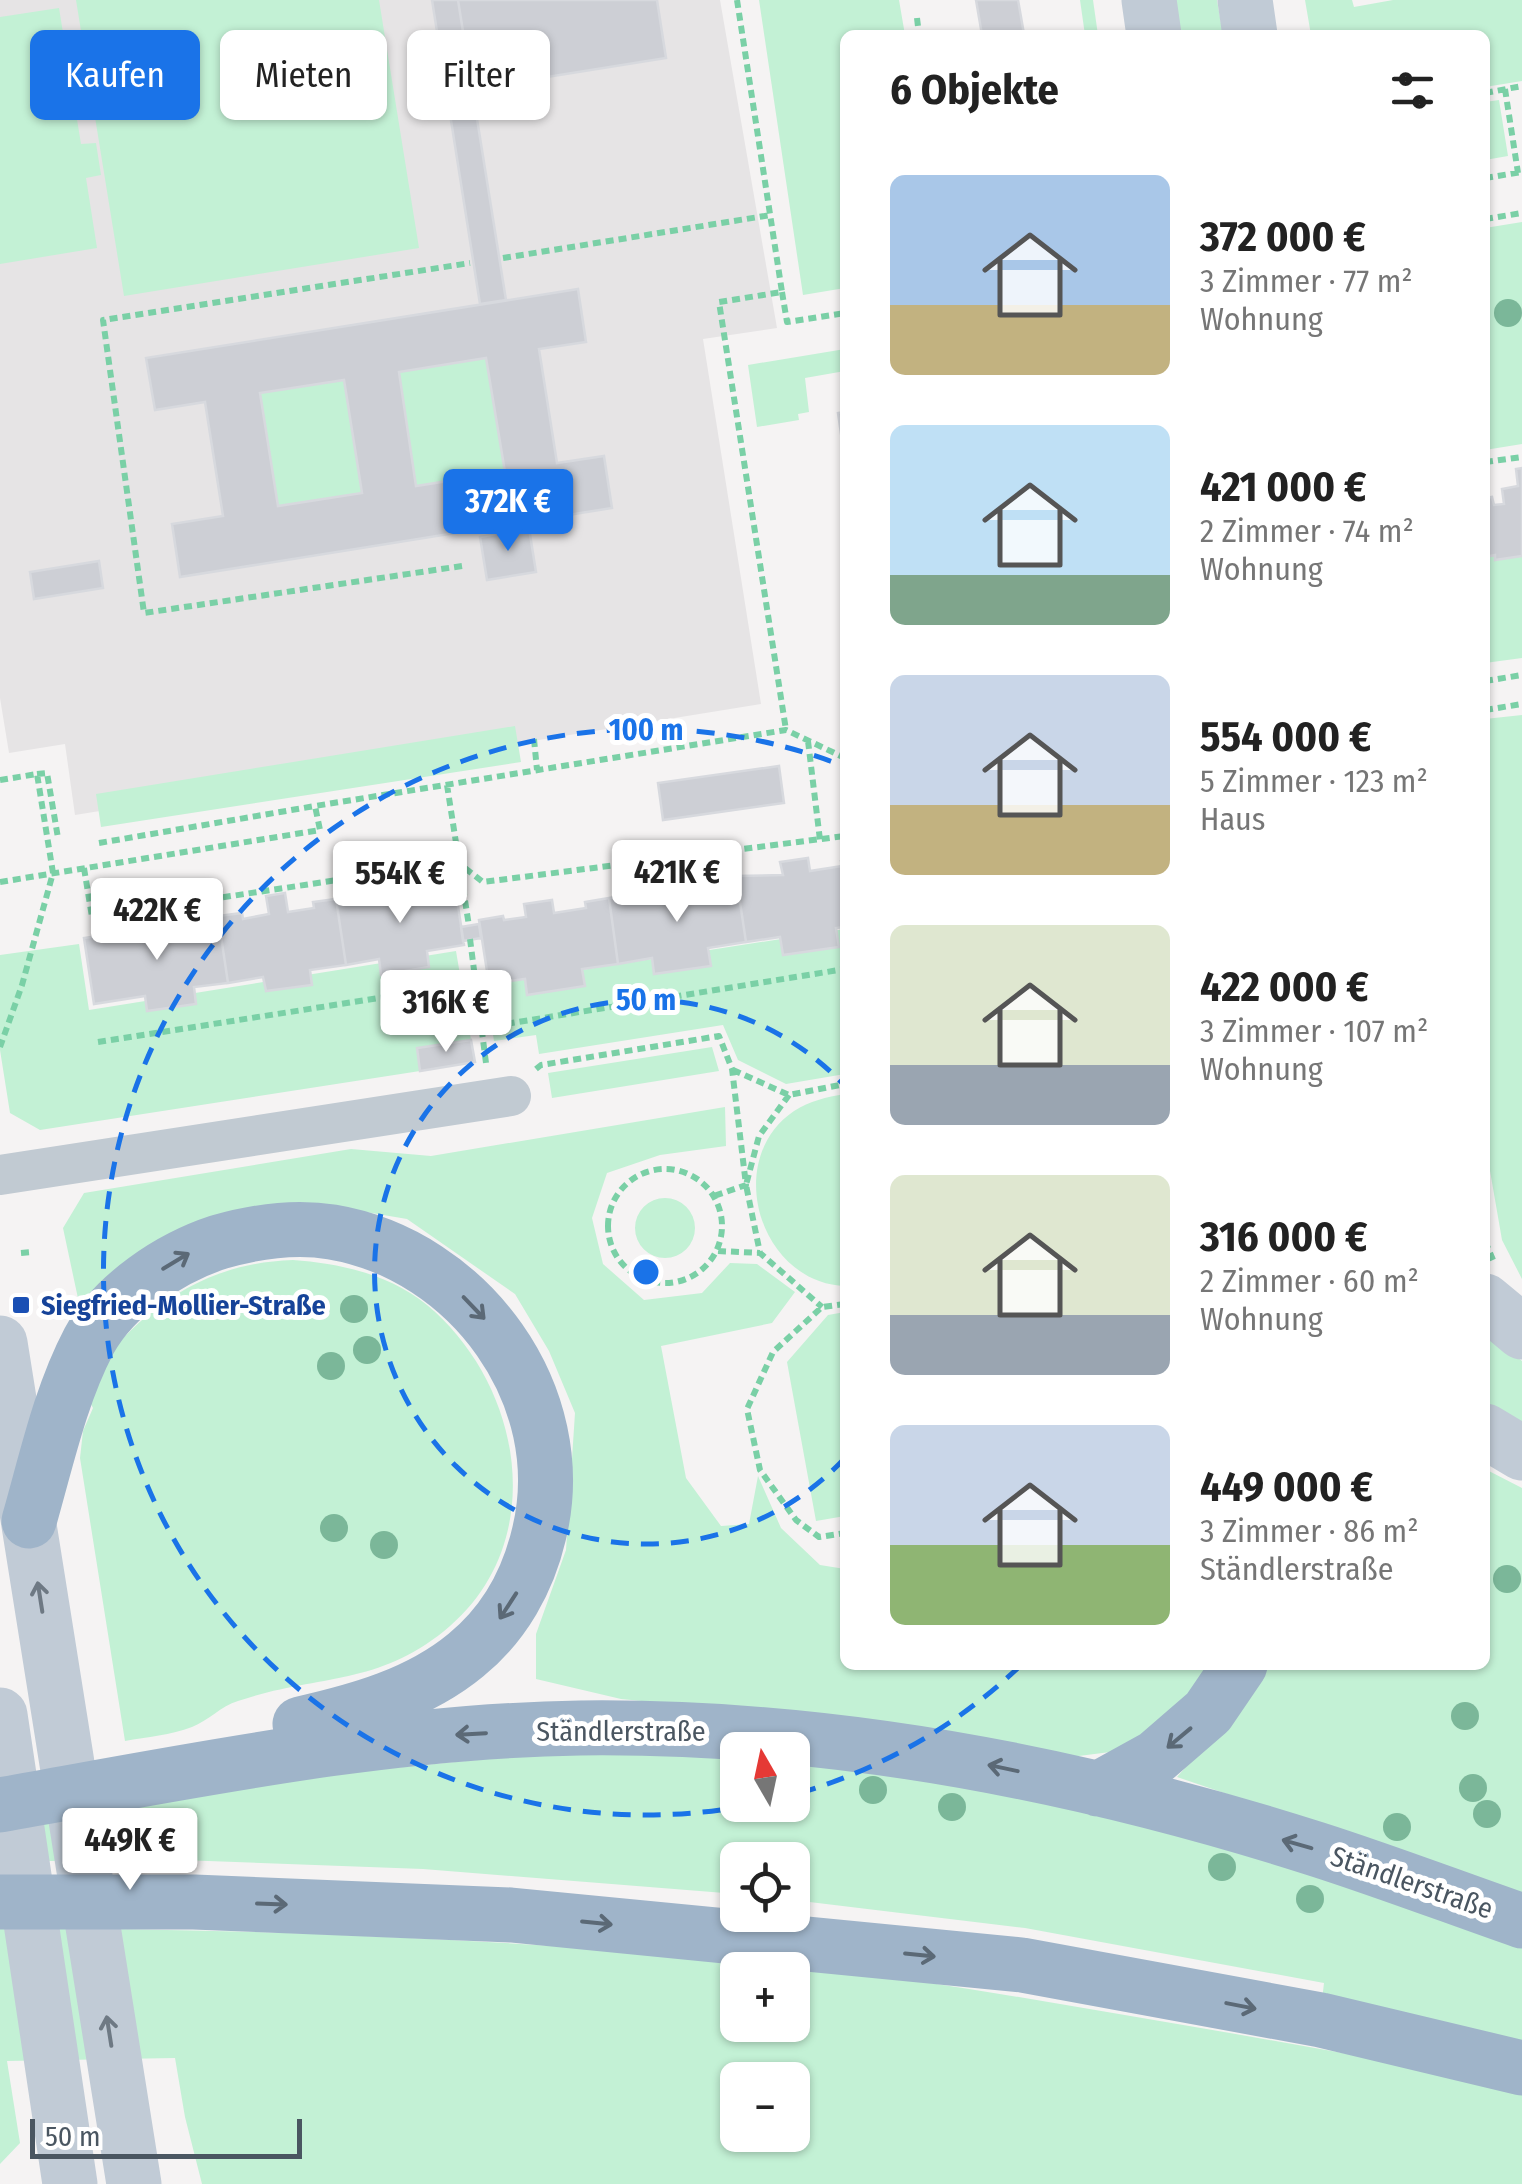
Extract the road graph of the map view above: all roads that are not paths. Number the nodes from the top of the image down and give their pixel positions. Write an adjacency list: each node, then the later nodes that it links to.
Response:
1 (1149, 0): 3 (main road)
2 (1245, 0): 4 (main road)
3 (1153, 30)
4 (1249, 30)
5 (502, 1097): 6 (street)
6 (0, 1175)
7 (1490, 1305): 8 (main road)
8 (1522, 1332)
9 (0, 1343): 12 (main road)
10 (1490, 1433): 11 (main road)
11 (1522, 1453)
12 (29, 1521): 15 (highway, one-way to 15); 18 (main road, one-way to 12)
13 (1237, 1670): 16 (highway, one-way to 16)
14 (0, 1715): 17 (main road)
15 (144, 1780): 16 (highway, Ständlerstraße, one-way to 15); 17 (highway, Ständlerstraße)
16 (1098, 1788): 20 (highway, Ständlerstraße, one-way to 16)
17 (8, 1812): 18 (main road); 22 (main road)
18 (75, 1816): 23 (main road, one-way to 18)
19 (0, 1902): 21 (highway, one-way to 21)
20 (1522, 1921)
21 (1522, 2068)
22 (66, 2160)
23 (123, 2163)

